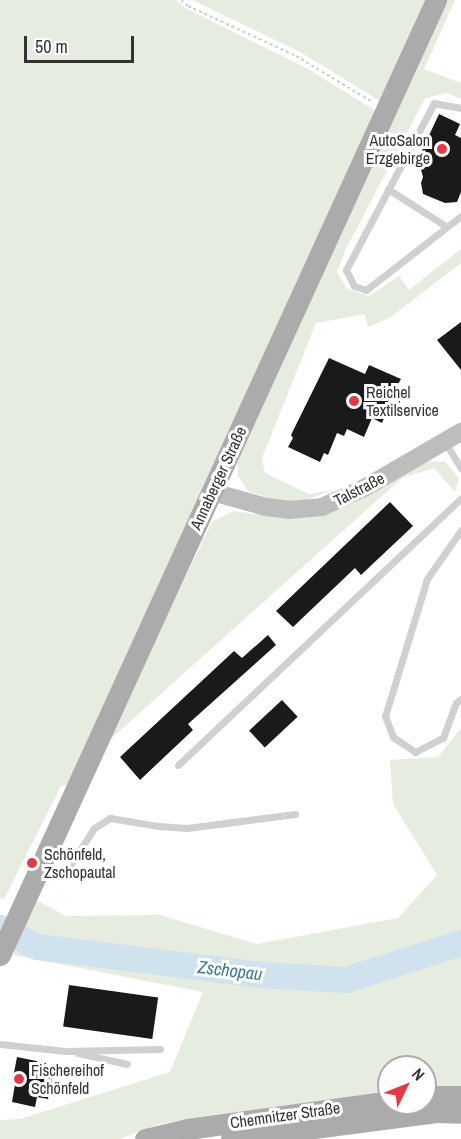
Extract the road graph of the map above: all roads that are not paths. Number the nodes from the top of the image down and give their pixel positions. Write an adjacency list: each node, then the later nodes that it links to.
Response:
1 (436, 0): 9 (main road, Annaberger Straße)
2 (461, 108): 3 (lane)
3 (388, 189): 5 (lane); 5 (lane)
4 (461, 216): 5 (lane)
5 (447, 227)
6 (461, 432): 7 (main road, Talstraße)
7 (445, 442): 8 (lane); 9 (main road, Talstraße)
8 (461, 469)
9 (212, 492): 15 (main road, Annaberger Straße)
10 (461, 498): 13 (lane)
11 (461, 530): 12 (lane)
12 (461, 699)
13 (178, 765)
14 (295, 814): 15 (lane)
15 (38, 872): 16 (main road, Annaberger Straße)
16 (0, 955)
17 (0, 1044): 19 (lane)
18 (160, 1049): 19 (lane)
19 (66, 1051): 20 (lane)
20 (127, 1064)
21 (437, 1096): 22 (main road)
22 (461, 1096)
23 (377, 1103): 25 (main road, Chemnitzer Straße)
24 (461, 1113): 26 (main road, Chemnitzer Straße)
25 (145, 1139)
26 (231, 1139)

